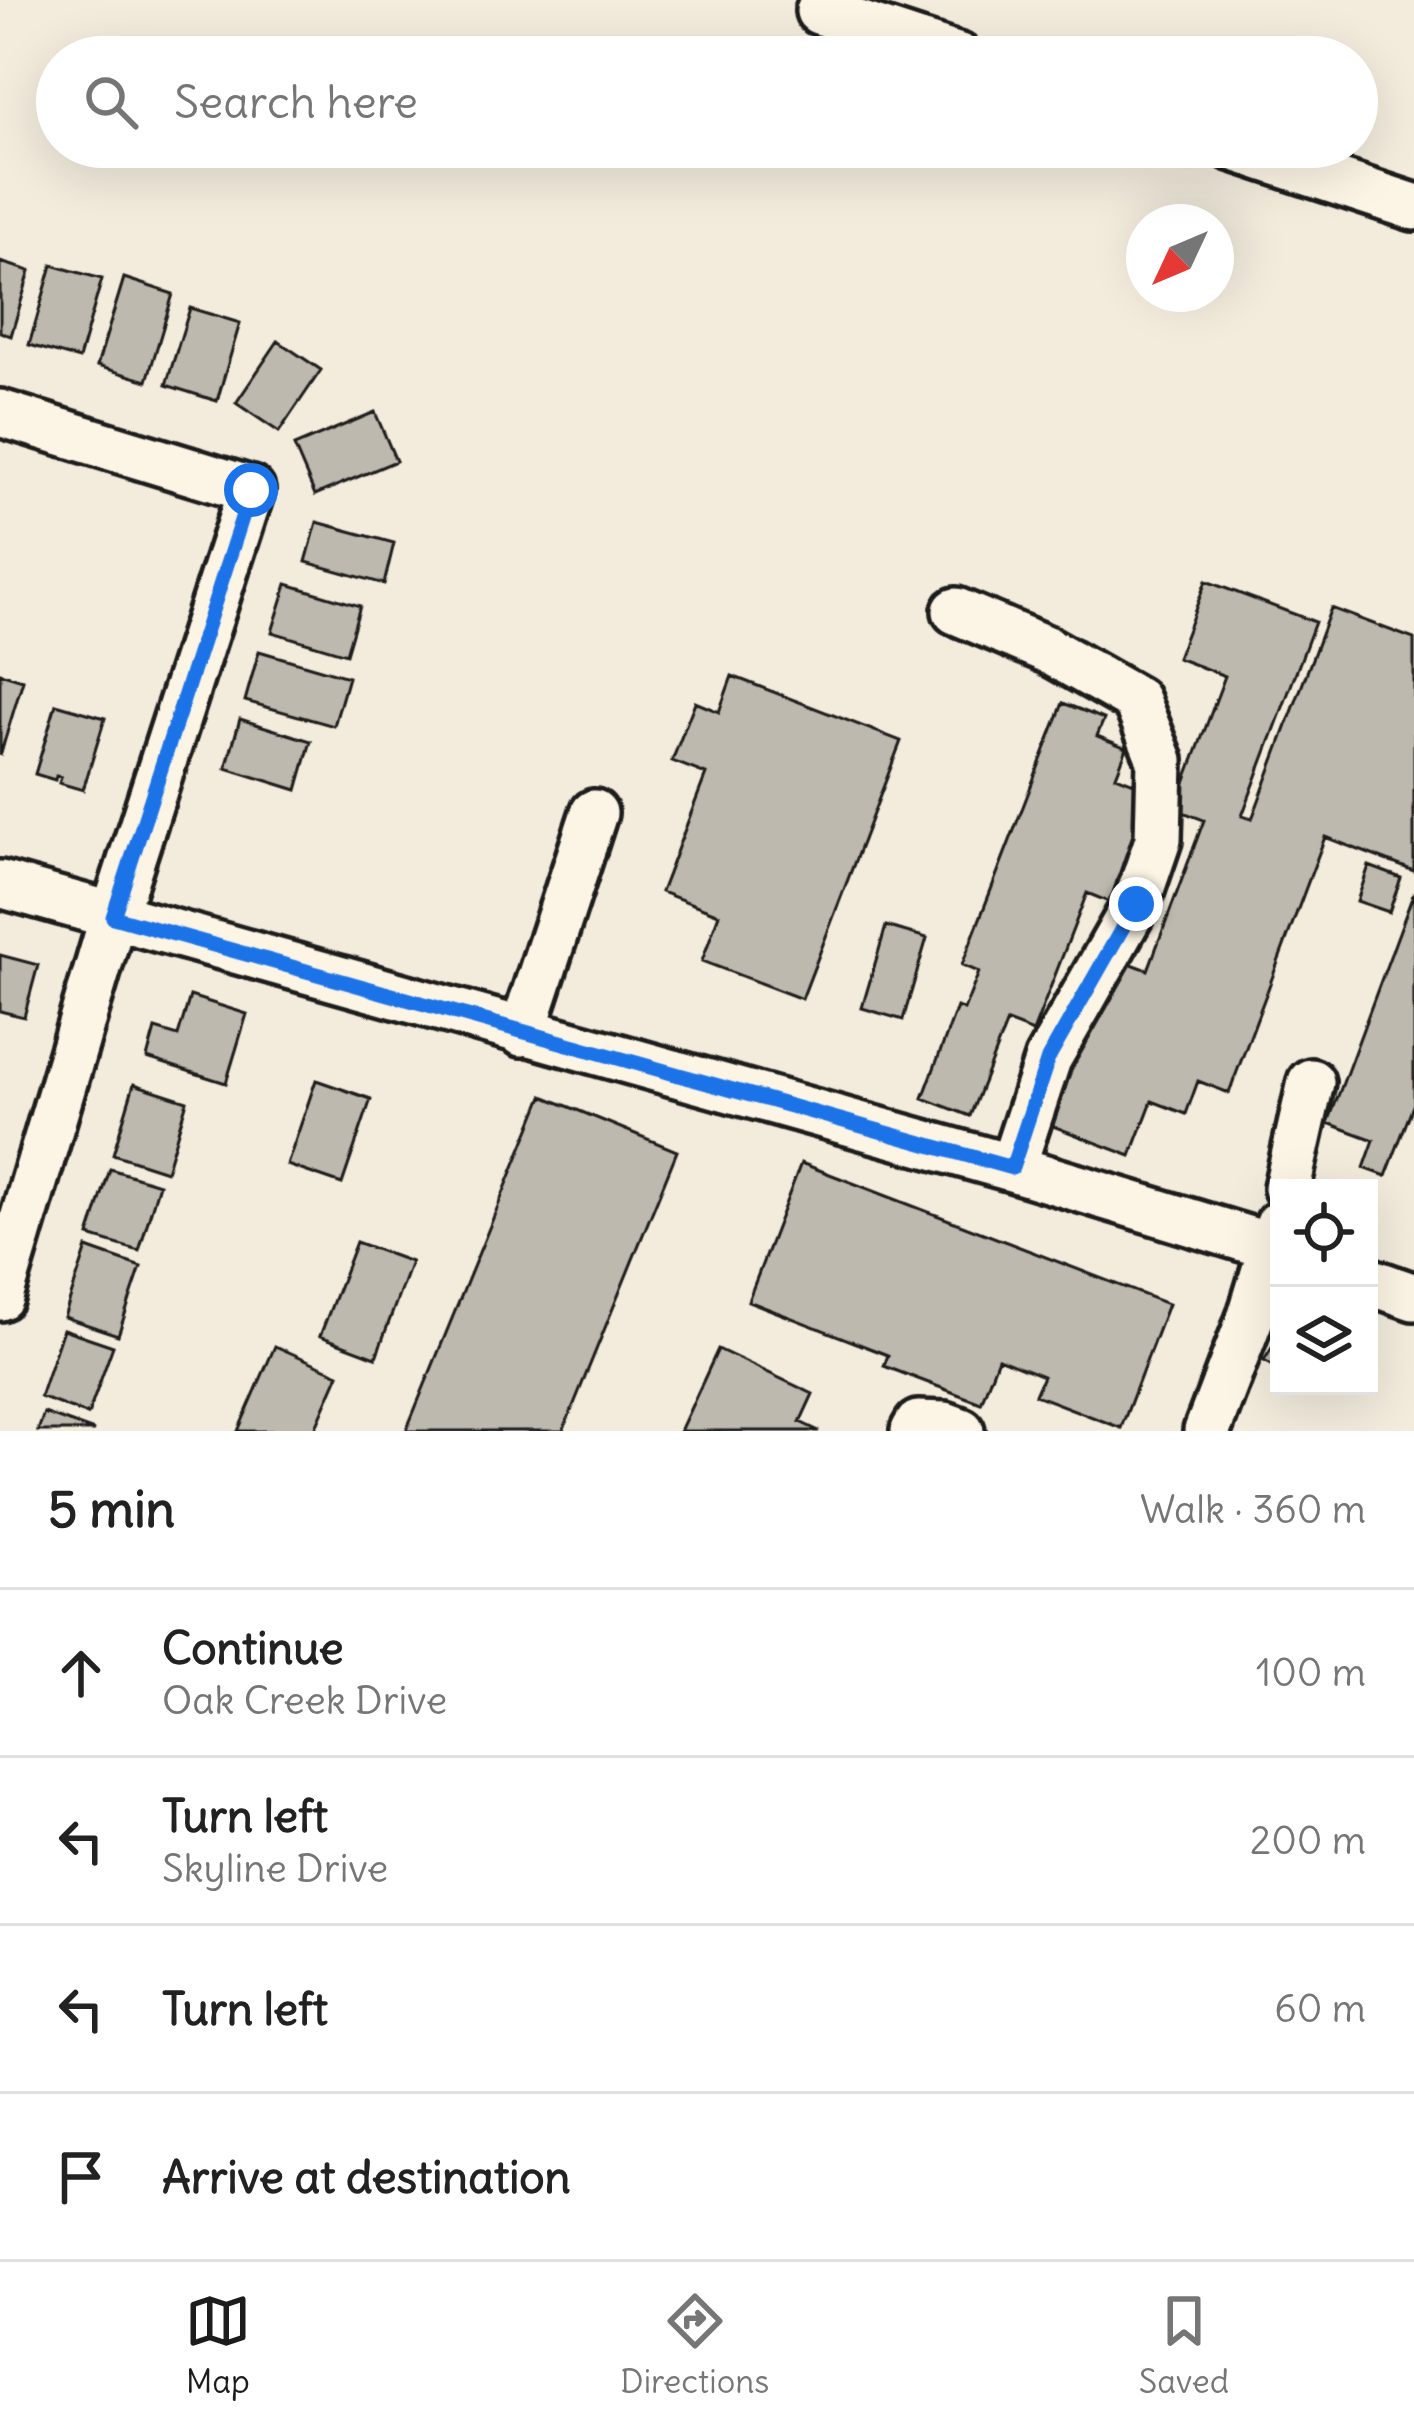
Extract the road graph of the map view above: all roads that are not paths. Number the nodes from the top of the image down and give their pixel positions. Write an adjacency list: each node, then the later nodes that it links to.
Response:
1 (819, 11): 2 (street)
2 (895, 36)
3 (1296, 168): 4 (street)
4 (1414, 207)
5 (0, 413): 9 (street)
6 (956, 611): 12 (street)
7 (594, 813): 10 (street)
8 (0, 884): 9 (street)
9 (113, 917): 10 (street); 17 (street)
10 (522, 1034): 12 (street)
11 (1311, 1082): 13 (street)
12 (1012, 1168): 14 (street)
13 (1289, 1179)
14 (1270, 1238)
15 (1270, 1259): 21 (street)
16 (1378, 1284): 18 (street)
17 (0, 1297)
18 (1414, 1298)
19 (914, 1431): 20 (street)
20 (961, 1431)
21 (1207, 1431)

